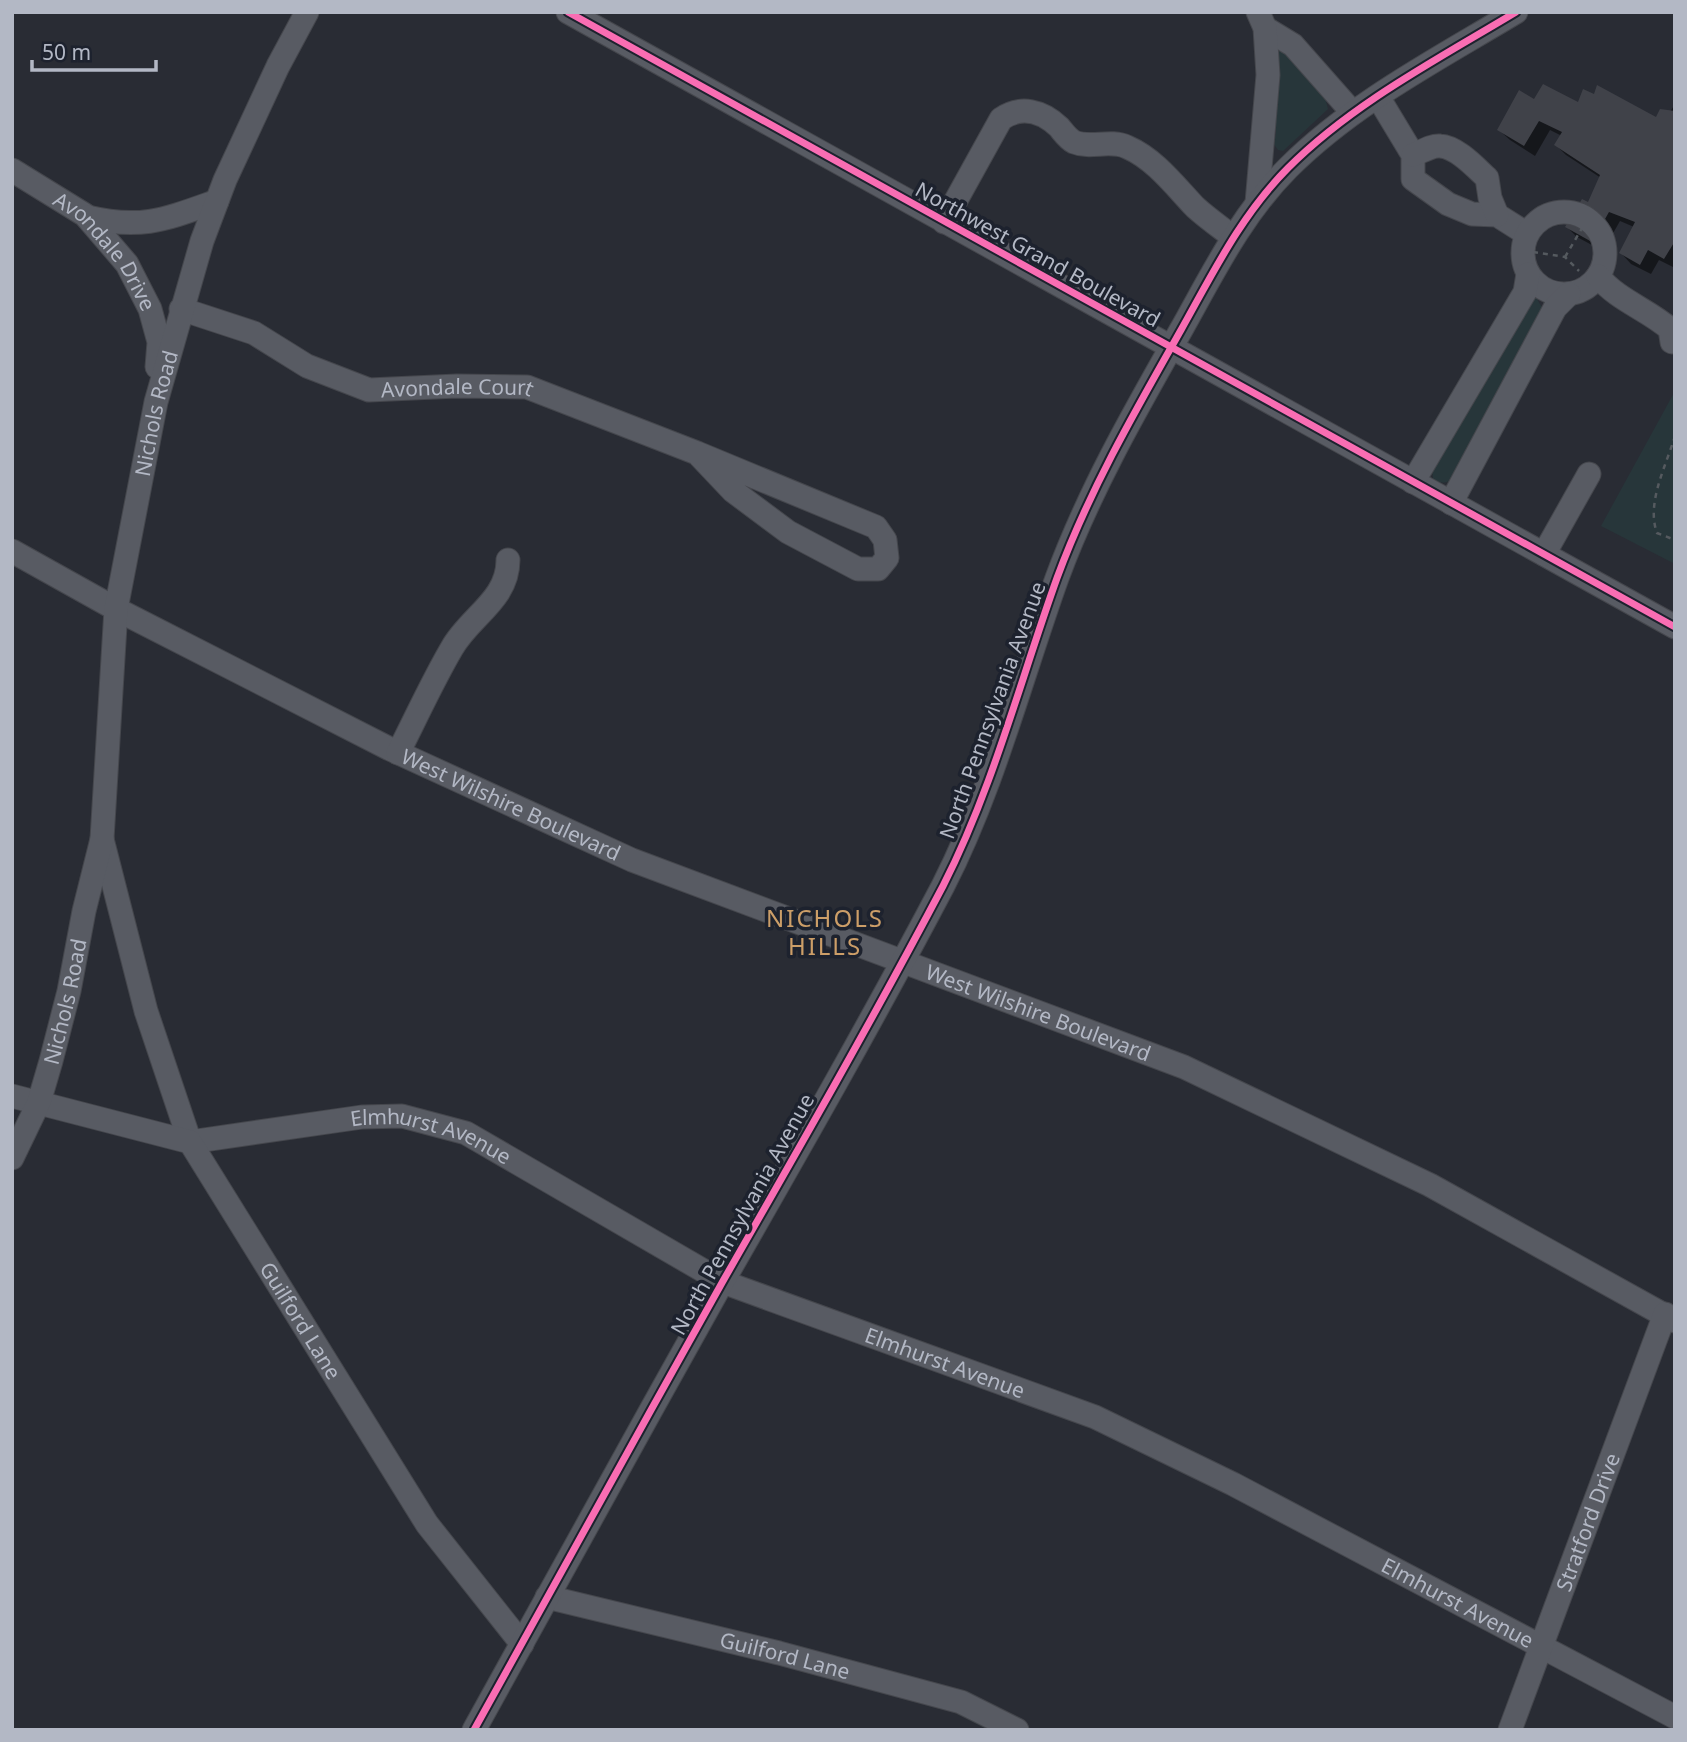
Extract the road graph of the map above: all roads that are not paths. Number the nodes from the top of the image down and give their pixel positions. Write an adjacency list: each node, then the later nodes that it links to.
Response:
1 (307, 12): 9 (street, Nichols Road)
2 (568, 12): 13 (street, Northwest Grand Boulevard)
3 (1516, 12): 5 (street, North Pennsylvania Avenue)
4 (1261, 20): 6 (street); 10 (street)
5 (1378, 97): 6 (street, North Pennsylvania Avenue); 7 (street)
6 (1353, 113): 10 (street, North Pennsylvania Avenue)
7 (1413, 155): 11 (street); 11 (street)
8 (12, 170): 12 (street, Avondale Drive)
9 (217, 201): 12 (street); 19 (street, Nichols Road)
10 (1257, 204): 14 (street, North Pennsylvania Avenue)
11 (1497, 215): 15 (street)
12 (87, 217): 22 (street, Avondale Drive)
13 (944, 222): 14 (street); 21 (street, Northwest Grand Boulevard)
14 (1233, 237): 21 (street, North Pennsylvania Avenue)
15 (1525, 242): 16 (street); 17 (street)
16 (1528, 274): 18 (street); 25 (street)
17 (1598, 276): 18 (street); 20 (street)
18 (1569, 294): 26 (street)
19 (181, 309): 22 (street, Nichols Road); 23 (street, Avondale Court)
20 (1672, 342)
21 (1171, 348): 25 (street, Northwest Grand Boulevard); 34 (street, North Pennsylvania Avenue)
22 (156, 402): 30 (street, Nichols Road)
23 (697, 453): 23 (street, Avondale Court)
24 (1589, 474): 28 (street)
25 (1413, 482): 26 (street, Northwest Grand Boulevard)
26 (1451, 503): 28 (street, Northwest Grand Boulevard)
27 (12, 551): 30 (street, West Wilshire Boulevard)
28 (1544, 554): 31 (street, Northwest Grand Boulevard)
29 (508, 560): 32 (street)
30 (116, 608): 32 (street, West Wilshire Boulevard); 33 (street, Nichols Road)
31 (1675, 626)
32 (398, 753): 34 (street, West Wilshire Boulevard)
33 (102, 839): 36 (street, Nichols Road); 37 (street, Nichols Road)
34 (903, 960): 39 (street, North Pennsylvania Avenue); 40 (street, West Wilshire Boulevard)
35 (12, 1096): 36 (street)
36 (39, 1102): 37 (street); 38 (street, Nichols Road)
37 (190, 1143): 39 (street, Elmhurst Avenue); 42 (street, Guilford Lane)
38 (12, 1158)
39 (723, 1282): 41 (street, North Pennsylvania Avenue); 43 (street, Elmhurst Avenue)
40 (1670, 1317): 43 (street, Stratford Drive)
41 (547, 1597): 42 (street, North Pennsylvania Avenue); 46 (street, Guilford Lane)
42 (522, 1644): 45 (street, North Pennsylvania Avenue)
43 (1541, 1646): 44 (street, Elmhurst Avenue); 47 (street, Stratford Drive)
44 (1675, 1717)
45 (474, 1730)
46 (1017, 1730)
47 (1510, 1730)

